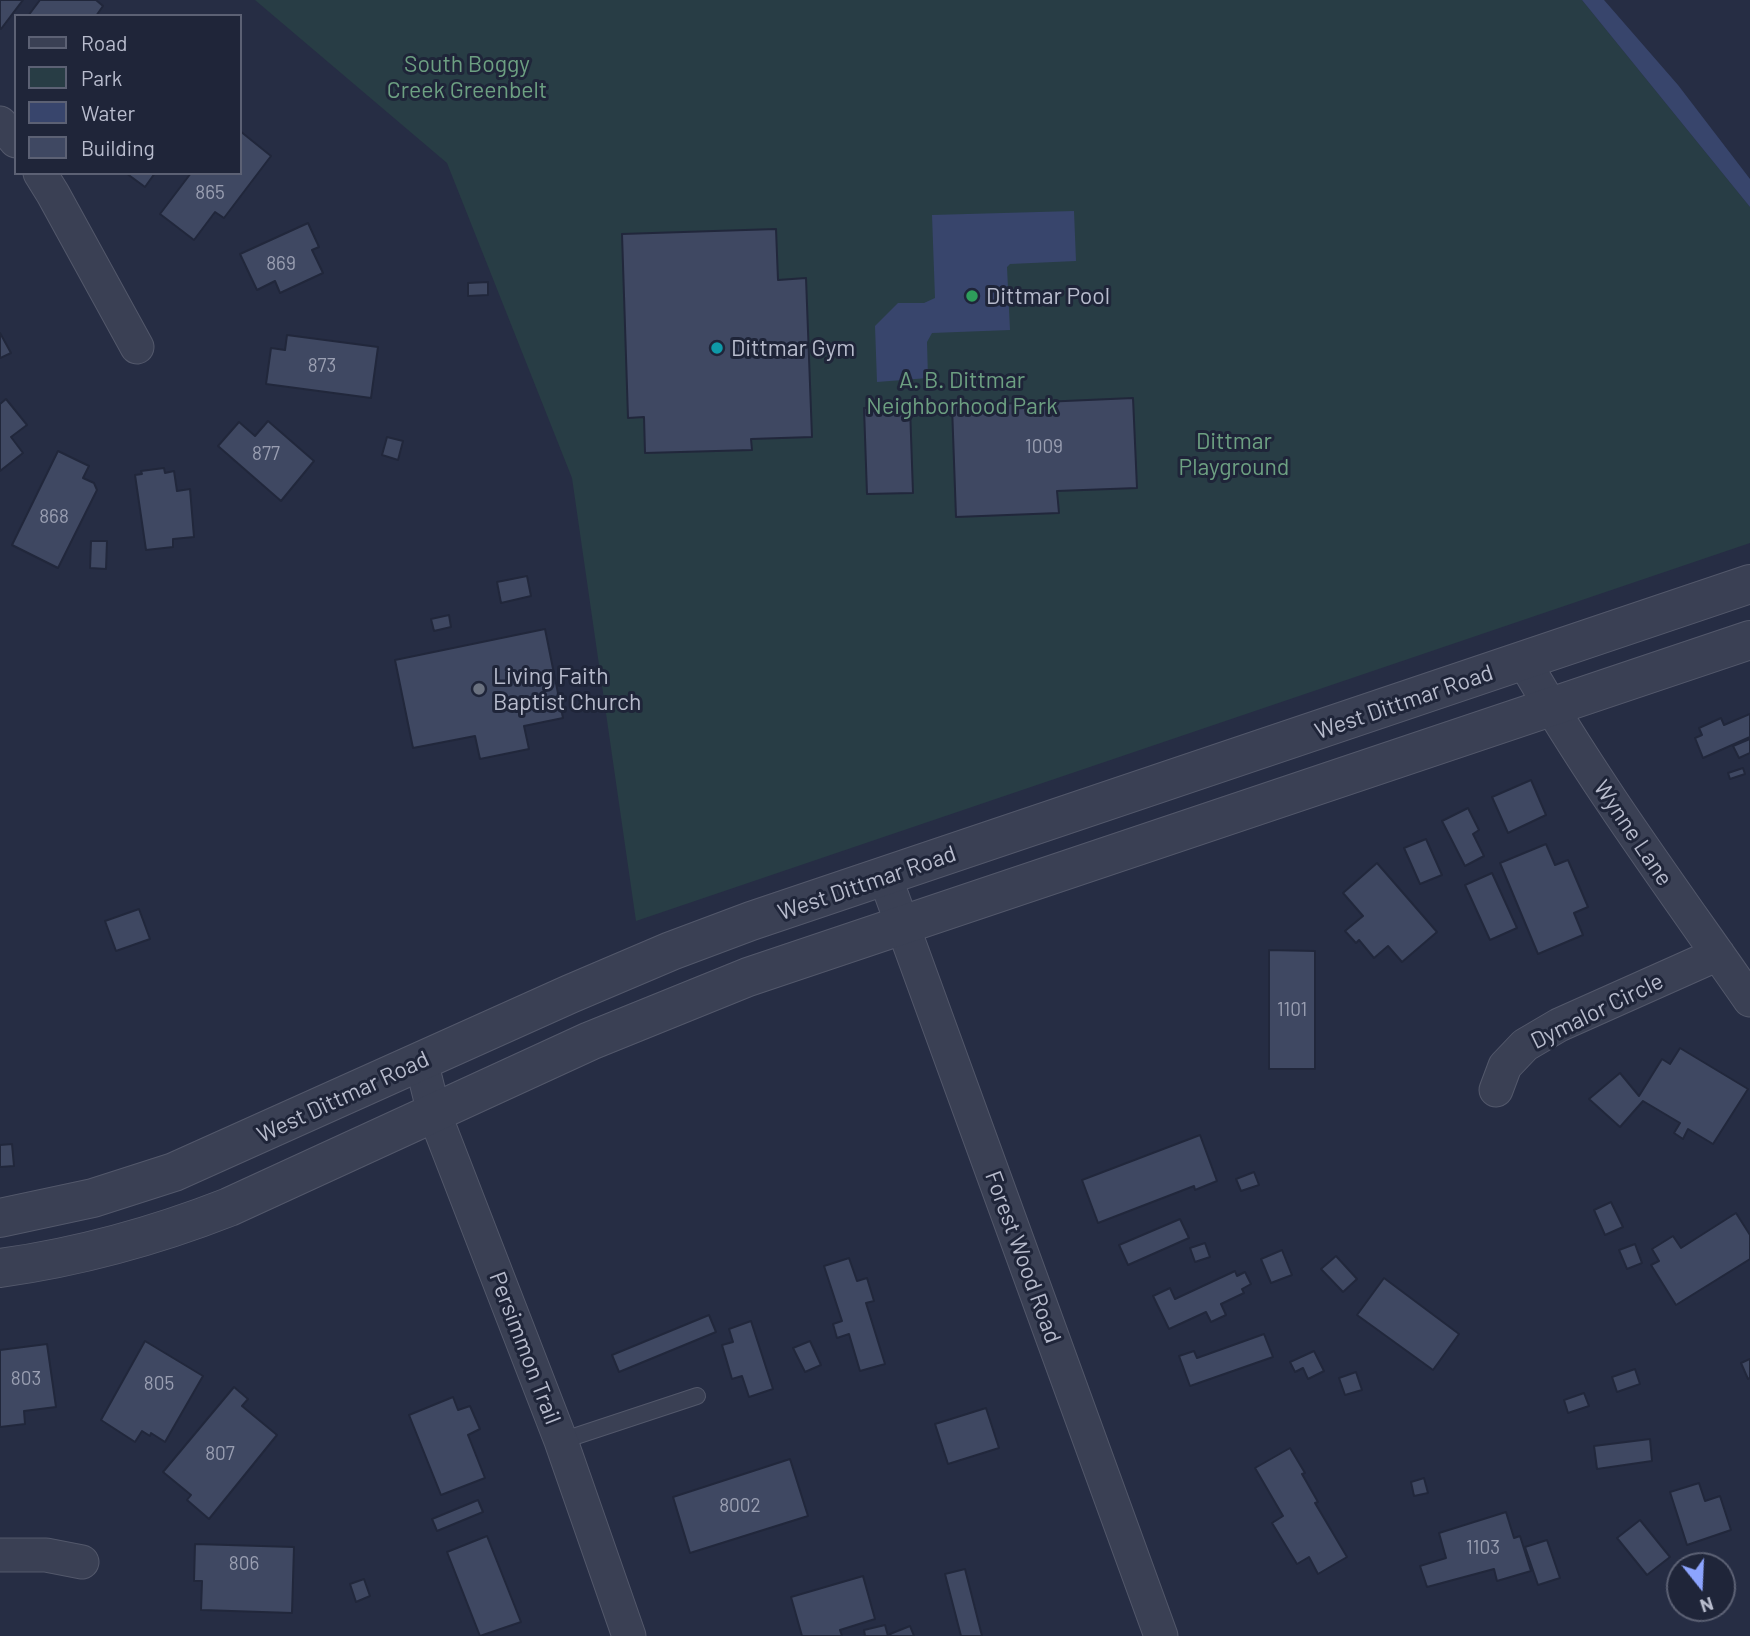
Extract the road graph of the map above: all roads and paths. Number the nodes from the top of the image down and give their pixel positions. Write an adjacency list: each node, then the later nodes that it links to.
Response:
1 (0, 123): 2 (street)
2 (14, 139)
3 (41, 175): 4 (street)
4 (137, 348)
5 (1750, 584): 7 (street, West Dittmar Road)
6 (1750, 640): 8 (street)
7 (1524, 661): 8 (street, Wynne Lane); 9 (street, West Dittmar Road)
8 (1550, 707): 10 (street); 11 (street, Wynne Lane)
9 (885, 877): 10 (street, Forest Wood Road); 13 (street, West Dittmar Road)
10 (901, 925): 15 (street); 23 (street, Forest Wood Road)
11 (1718, 954): 12 (street, Wynne Lane); 14 (street, Dymalor Circle)
12 (1750, 1000)
13 (421, 1061): 15 (street, Persimmon Trail); 16 (street, West Dittmar Road)
14 (1496, 1090)
15 (434, 1113): 17 (street); 19 (street, Persimmon Trail)
16 (0, 1218)
17 (0, 1268)
18 (697, 1396): 19 (lane)
19 (561, 1441): 22 (street, Persimmon Trail)
20 (0, 1555): 21 (street)
21 (82, 1562)
22 (629, 1636)
23 (1161, 1636)

